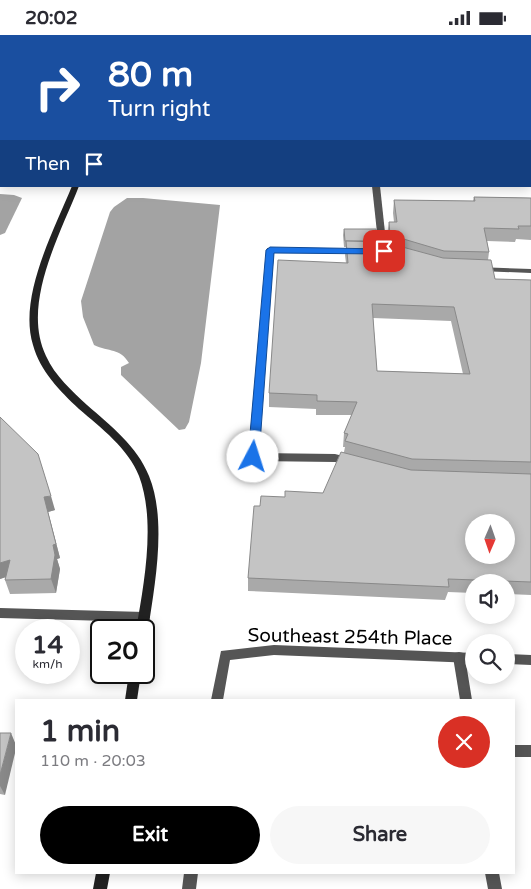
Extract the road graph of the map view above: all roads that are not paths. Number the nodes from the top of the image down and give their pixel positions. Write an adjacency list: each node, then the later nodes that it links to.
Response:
1 (76, 187): 7 (street)
2 (376, 187): 5 (street)
3 (471, 269): 4 (street)
4 (531, 271)
5 (362, 465)
6 (0, 613): 7 (street)
7 (144, 617)
8 (459, 657): 9 (street, Southeast 254th Place); 14 (street, Southeast 254th Place); 15 (street)
9 (465, 657)
10 (515, 659): 11 (street)
11 (531, 660)
12 (133, 684): 13 (street)
13 (131, 699)
14 (217, 699)
15 (466, 699)
16 (515, 751): 17 (street)
17 (531, 751)
18 (103, 874): 21 (street)
19 (191, 874): 22 (street)
20 (492, 874): 23 (street)
21 (100, 889)
22 (189, 889)
23 (495, 889)

